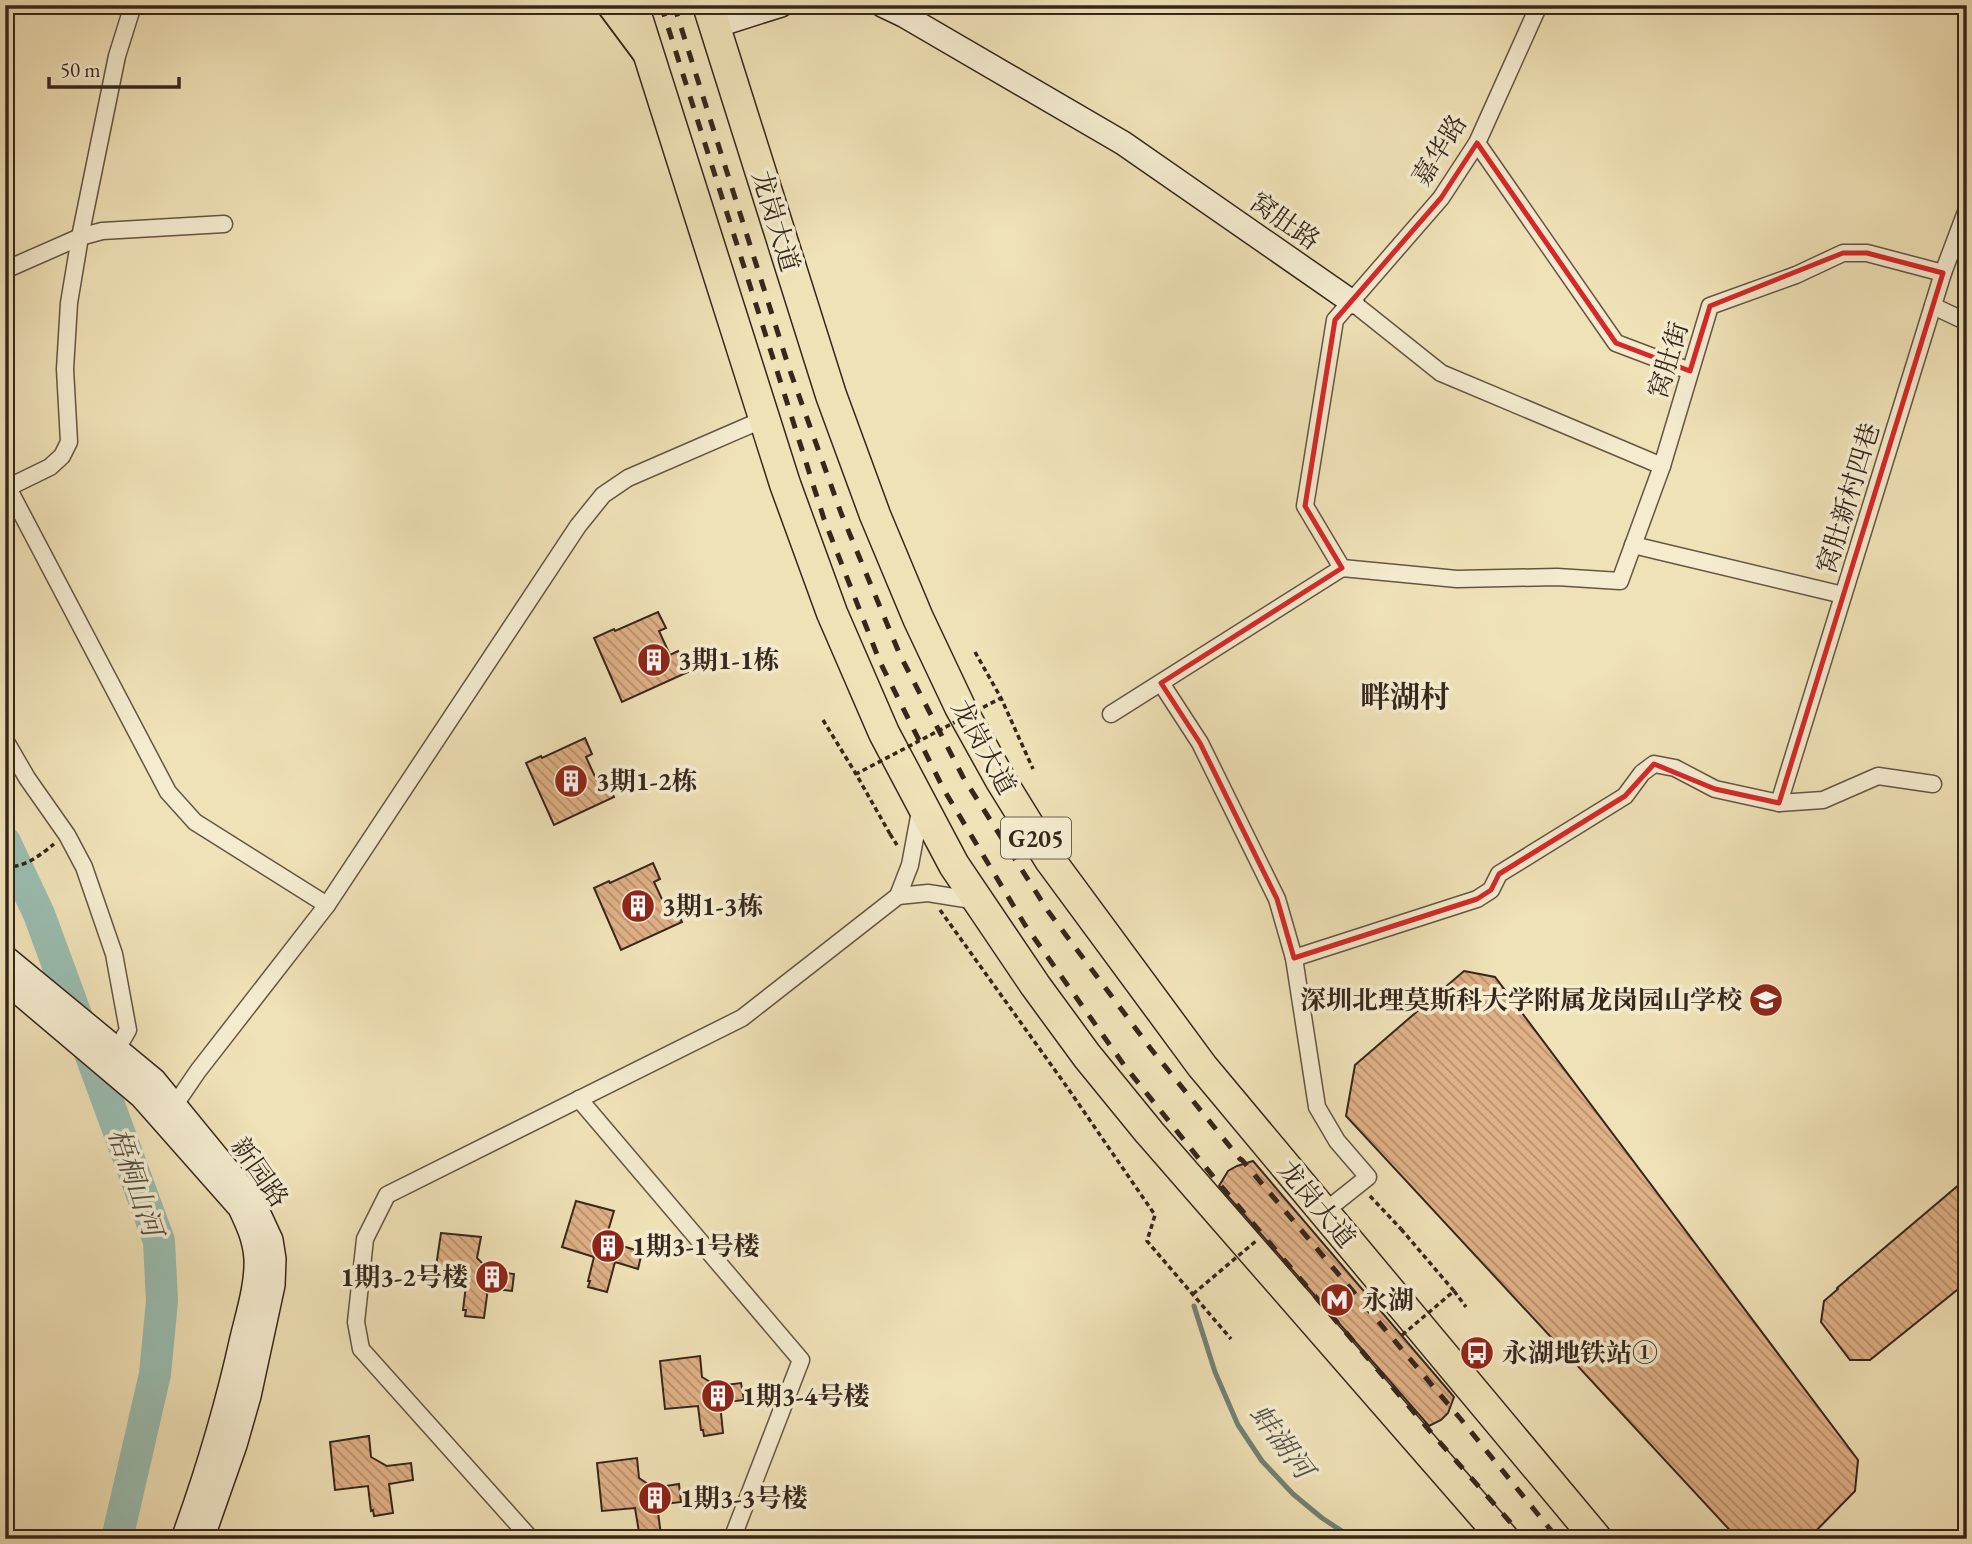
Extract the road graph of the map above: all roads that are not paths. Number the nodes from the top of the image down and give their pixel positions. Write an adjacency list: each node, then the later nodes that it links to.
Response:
1 (133, 5): 12 (street)
2 (609, 5): 8 (main road)
3 (633, 5): 8 (highway)
4 (781, 5): 7 (street)
5 (882, 5): 15 (street, 窝肚路)
6 (1539, 5): 9 (street, 嘉华路)
7 (712, 15): 39 (highway, 龙岗大道 / G205)
8 (649, 59): 19 (highway)
9 (1477, 143): 15 (street, 嘉华路); 18 (street)
10 (1967, 209): 14 (street, 窝肚新村四巷)
11 (224, 224): 12 (street)
12 (80, 237): 13 (street); 21 (street)
13 (5, 270)
14 (1943, 273): 16 (street, 窝肚新村四巷); 18 (street, 窝肚街)
15 (1352, 302): 20 (street, 窝肚路); 23 (street, 嘉华路)
16 (1933, 306): 17 (street); 24 (street, 窝肚新村四巷)
17 (1967, 322)
18 (1690, 371): 20 (street, 窝肚街)
19 (764, 419): 30 (highway); 33 (street)
20 (1662, 466): 22 (street, 窝肚街)
21 (6, 487): 33 (street)
22 (1633, 545): 23 (street, 窝肚街); 24 (street)
23 (1342, 568): 25 (street)
24 (1843, 595): 29 (street, 窝肚新村四巷)
25 (1161, 683): 26 (street); 34 (street)
26 (1111, 715)
27 (5, 740): 36 (street)
28 (1933, 783): 29 (street)
29 (1779, 803): 34 (street)
30 (921, 804): 31 (street); 32 (highway)
31 (898, 895): 32 (street); 37 (street)
32 (979, 901): 44 (highway)
33 (327, 905): 38 (street)
34 (1294, 958): 39 (street)
35 (9, 972): 36 (street, 新园路); 38 (street, 新园路)
36 (117, 1049): 38 (street, 新园路)
37 (579, 1099): 42 (street); 43 (street)
38 (169, 1114): 40 (street, 新园路); 41 (street, 新园路)
39 (1324, 1212): 45 (highway, 龙岗大道 / G205)
40 (183, 1539)
41 (202, 1539)
42 (531, 1539)
43 (732, 1539)
44 (1504, 1539)
45 (1597, 1539)

